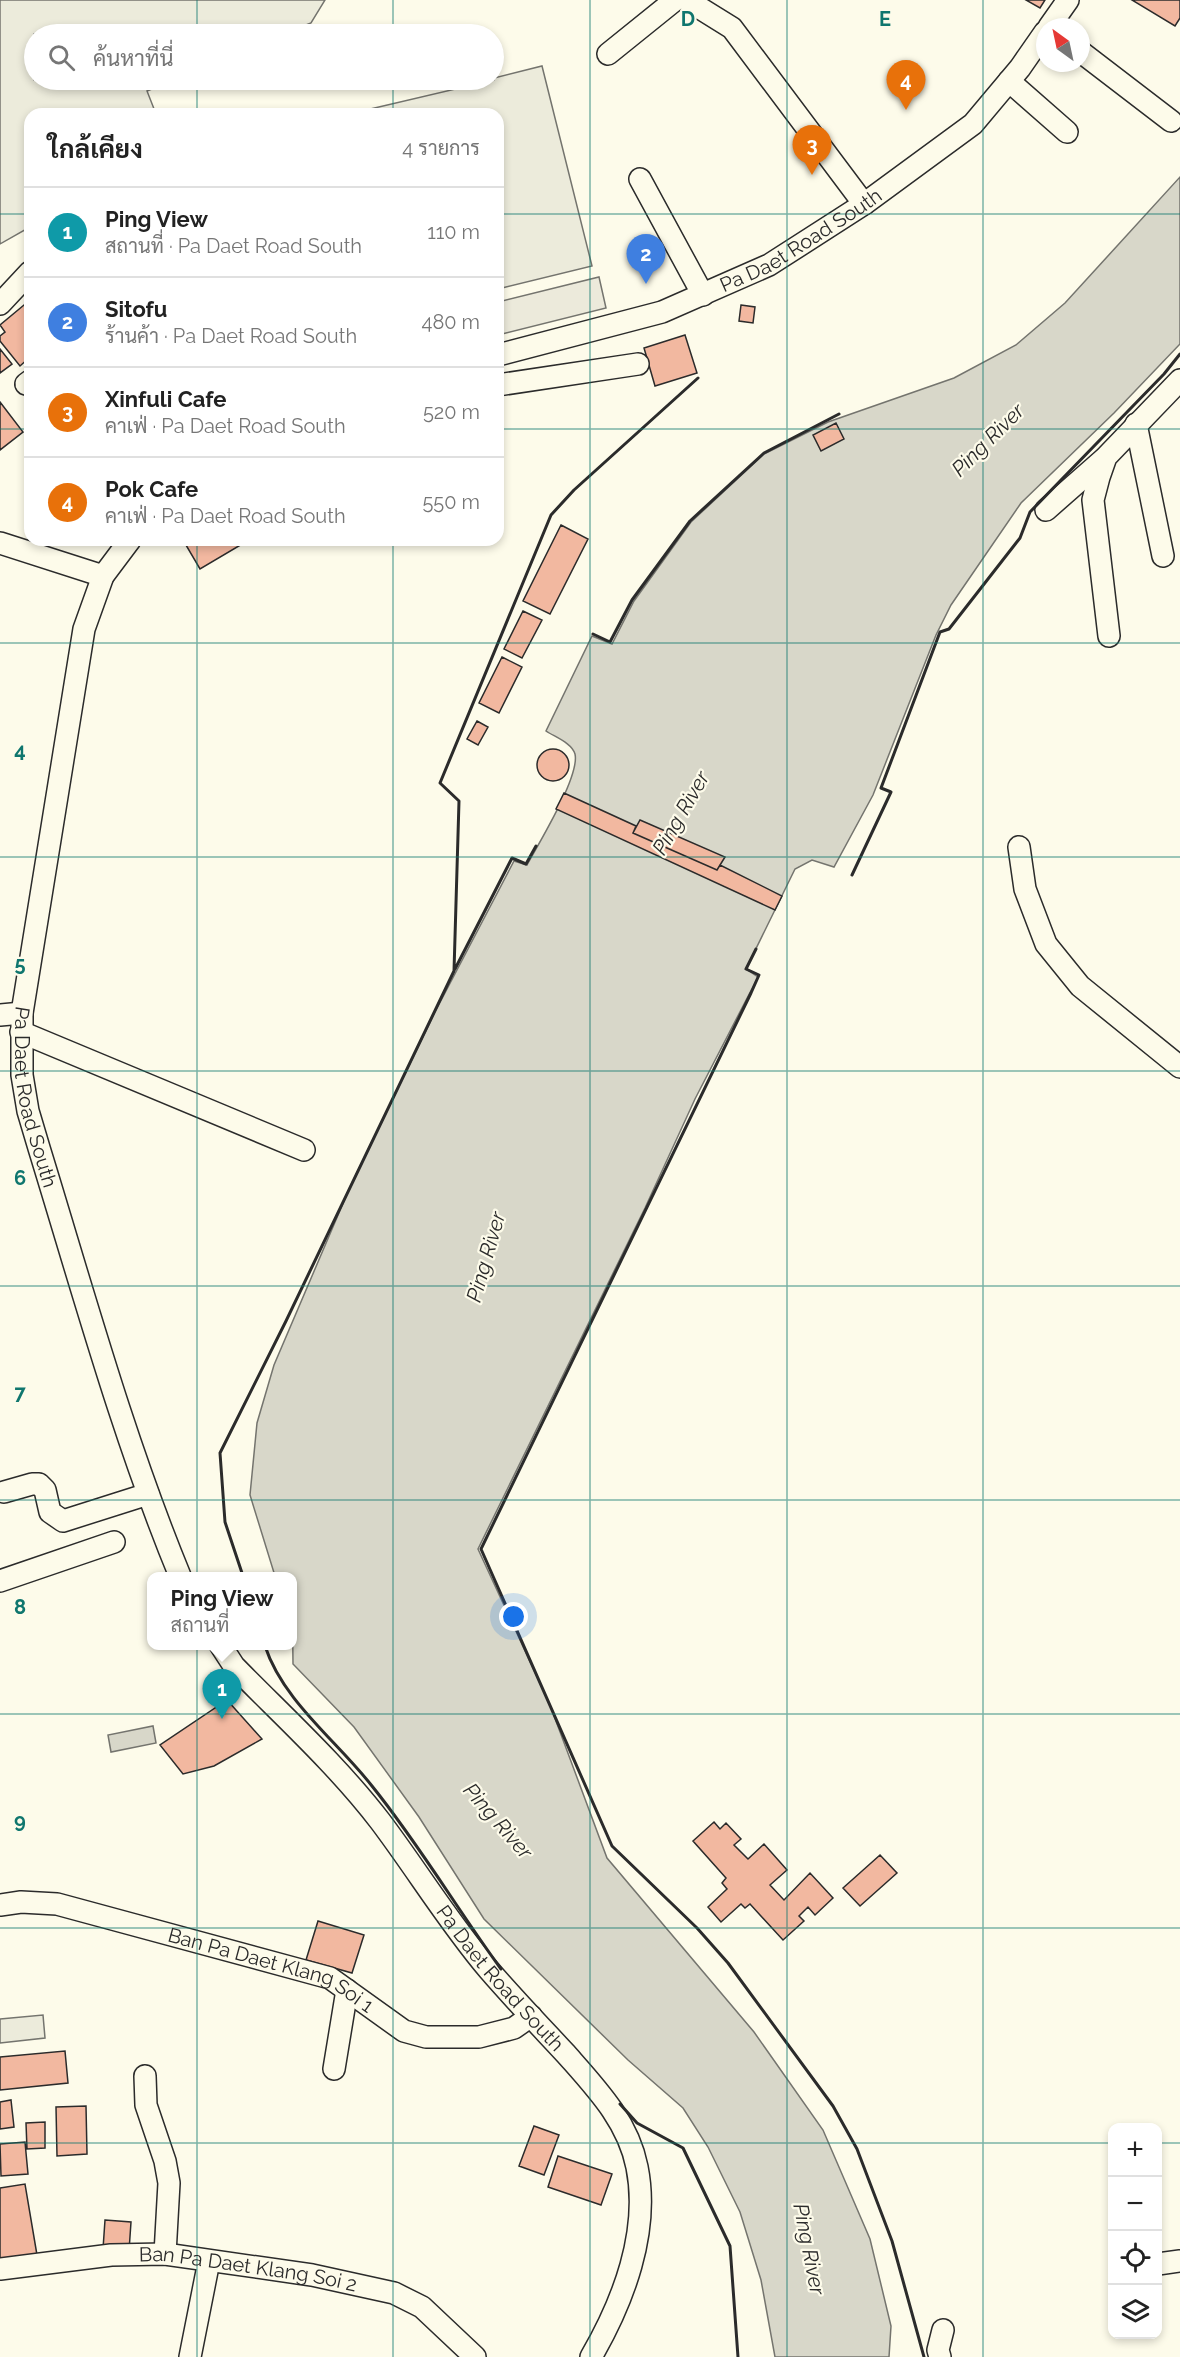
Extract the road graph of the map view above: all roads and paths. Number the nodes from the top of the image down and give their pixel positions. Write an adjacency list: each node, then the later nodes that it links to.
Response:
1 (675, 0): 6 (street)
2 (687, 0): 12 (street)
3 (1068, 0): 4 (street)
4 (1055, 18)
5 (1036, 44): 8 (street, Pa Daet Road South)
6 (608, 54)
7 (1090, 59): 9 (street)
8 (1009, 81): 10 (street); 12 (street, Pa Daet Road South)
9 (1171, 121)
10 (1067, 132)
11 (640, 179): 14 (street)
12 (864, 204): 14 (street, Pa Daet Road South)
13 (24, 278): 15 (street)
14 (703, 295): 16 (street, Pa Daet Road South)
15 (0, 304)
16 (504, 353)
17 (638, 364): 19 (street)
18 (1179, 383): 20 (street)
19 (504, 384)
20 (1136, 424): 21 (street); 25 (street)
21 (1106, 457): 22 (street); 27 (street)
22 (1046, 510)
23 (0, 543): 26 (street)
24 (126, 546): 26 (street, Pa Daet Road South)
25 (1162, 556)
26 (103, 576): 30 (street, Pa Daet Road South)
27 (1109, 636)
28 (1019, 847): 31 (street)
29 (0, 1015): 30 (street)
30 (21, 1022): 32 (street); 34 (street, Pa Daet Road South)
31 (1180, 1067)
32 (304, 1150)
33 (4, 1492): 34 (street)
34 (148, 1494): 36 (street, Pa Daet Road South)
35 (114, 1542): 37 (street)
36 (178, 1572)
37 (0, 1581)
38 (224, 1650): 41 (street, Pa Daet Road South)
39 (0, 1905): 40 (street, Ban Pa Daet Klang Soi 1)
40 (347, 1990): 41 (street, Ban Pa Daet Klang Soi 1); 42 (street)
41 (531, 2016): 52 (street, Pa Daet Road South)
42 (334, 2068)
43 (145, 2076): 44 (street)
44 (165, 2254): 45 (street, Ban Pa Daet Klang Soi 2); 48 (street, Ban Pa Daet Klang Soi 2)
45 (209, 2261): 50 (street); 51 (street, Ban Pa Daet Klang Soi 2)
46 (1180, 2261): 47 (street)
47 (1162, 2264)
48 (0, 2269)
49 (943, 2330): 53 (street)
50 (190, 2357)
51 (475, 2357)
52 (591, 2357)
53 (940, 2357)

